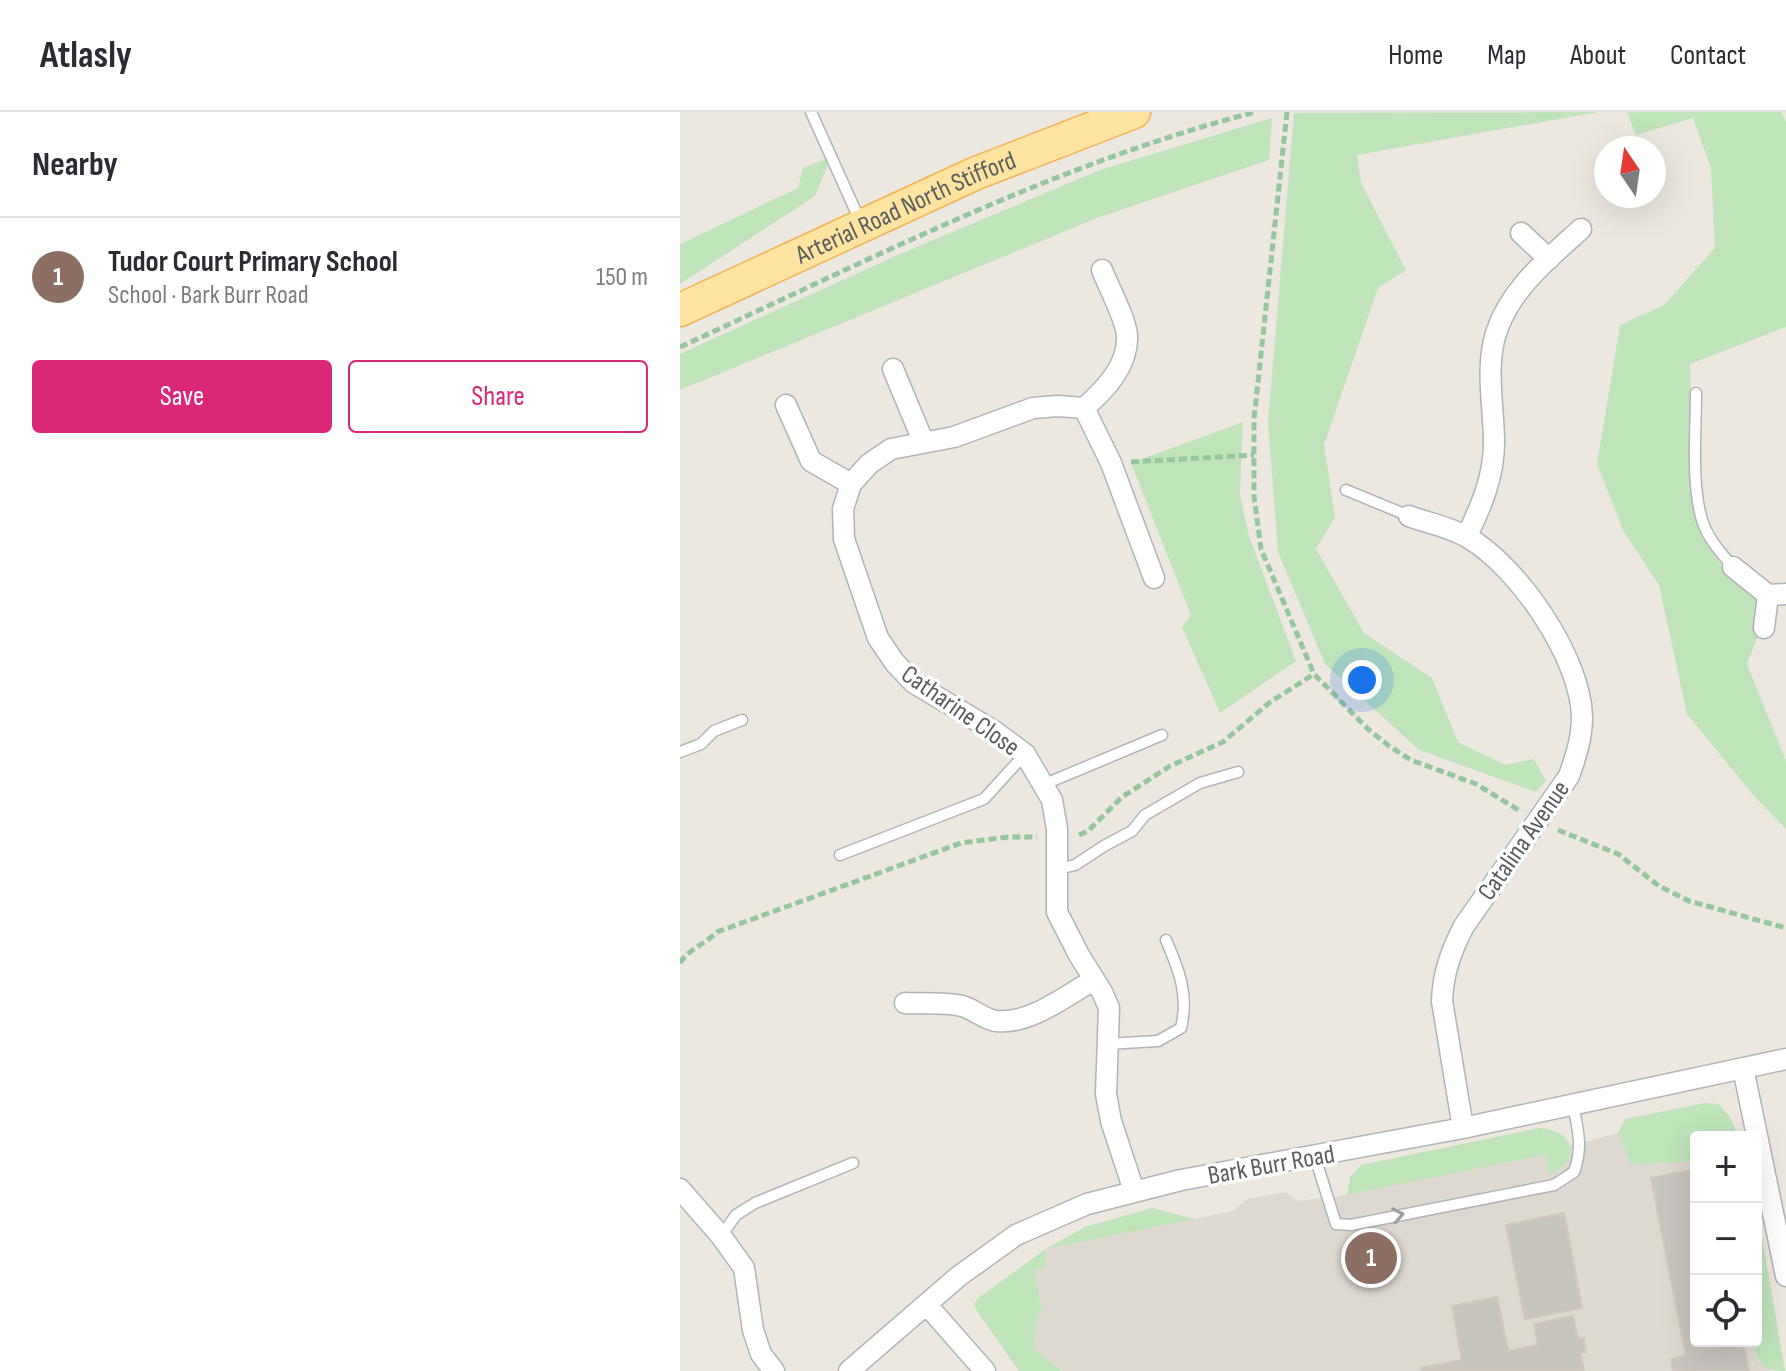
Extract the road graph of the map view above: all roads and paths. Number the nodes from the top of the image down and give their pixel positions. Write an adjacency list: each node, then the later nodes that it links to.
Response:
1 (811, 112): 5 (lane)
2 (1134, 112): 5 (main road, Arterial Road North Stifford)
3 (1255, 112): 11 (path)
4 (1287, 112): 17 (path)
5 (862, 224): 10 (main road, Arterial Road North Stifford)
6 (1581, 229): 8 (street)
7 (1521, 233): 8 (street)
8 (1549, 259): 22 (street)
9 (1102, 270): 15 (street)
10 (680, 310)
11 (680, 347)
12 (893, 369): 16 (street)
13 (1696, 393): 23 (lane)
14 (786, 405): 19 (street)
15 (1084, 408): 16 (street); 18 (street)
16 (923, 441): 19 (street)
17 (1254, 455): 18 (path); 27 (path)
18 (1111, 463): 24 (street)
19 (851, 484): 31 (street, Catharine Close)
20 (1346, 490): 21 (lane, Catalina Avenue)
21 (1409, 516): 22 (street, Catalina Avenue)
22 (1467, 536): 49 (street, Catalina Avenue)
23 (1733, 567): 25 (street)
24 (1154, 578)
25 (1777, 595): 26 (street)
26 (1764, 628)
27 (1314, 674): 34 (path); 36 (path)
28 (742, 720): 30 (lane)
29 (1162, 735): 33 (lane)
30 (680, 752)
31 (1025, 754): 33 (street, Catharine Close); 38 (lane)
32 (1238, 772): 39 (lane)
33 (1045, 784): 39 (street, Catharine Close)
34 (1529, 816)
35 (1550, 826): 40 (path)
36 (1072, 835)
37 (1041, 837): 42 (path)
38 (840, 855)
39 (1058, 869): 43 (street, Catharine Close)
40 (1786, 928)
41 (1166, 940): 45 (lane)
42 (680, 963)
43 (1094, 980): 44 (street); 45 (street, Catharine Close)
44 (905, 1003)
45 (1107, 1044): 53 (street, Catharine Close)
46 (1786, 1059): 47 (street, Bark Burr Road)
47 (1743, 1068): 48 (street, Bark Burr Road); 55 (street)
48 (1573, 1105): 49 (street, Bark Burr Road); 50 (lane, one-way to 48)
49 (1463, 1128): 50 (street, Bark Burr Road)
50 (1315, 1157): 53 (street, Bark Burr Road)
51 (853, 1163): 54 (lane)
52 (680, 1189): 54 (street)
53 (1134, 1191): 56 (street, Bark Burr Road)
54 (721, 1236): 57 (street)
55 (1786, 1276)
56 (927, 1305): 58 (street, Bark Burr Road); 59 (street)
57 (771, 1370)
58 (849, 1371)
59 (985, 1371)

